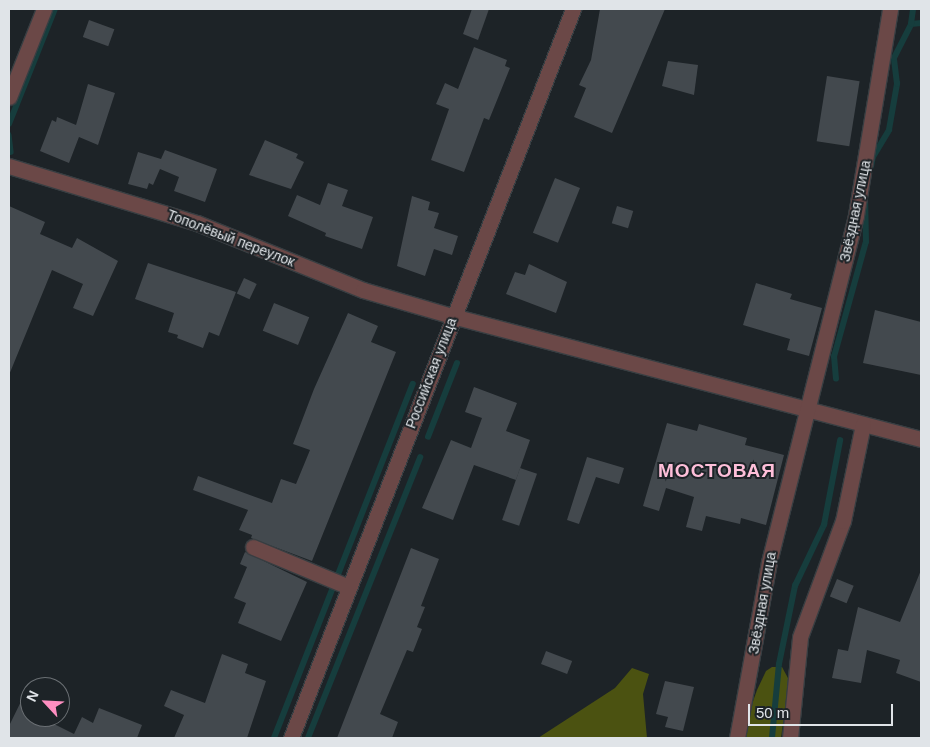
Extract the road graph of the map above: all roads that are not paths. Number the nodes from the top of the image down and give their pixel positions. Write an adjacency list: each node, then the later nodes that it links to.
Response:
1 (44, 9): 4 (street)
2 (572, 9): 6 (street, Российская улица)
3 (890, 9): 7 (street, Звёздная улица)
4 (9, 97)
5 (9, 166): 6 (street, Тополёвый переулок)
6 (452, 316): 7 (street); 11 (street, Российская улица)
7 (804, 411): 8 (street); 13 (street, Звёздная улица)
8 (863, 424): 9 (street); 14 (street)
9 (921, 439)
10 (253, 547): 11 (street)
11 (349, 586): 12 (street, Российская улица)
12 (291, 738)
13 (737, 738)
14 (790, 738)

